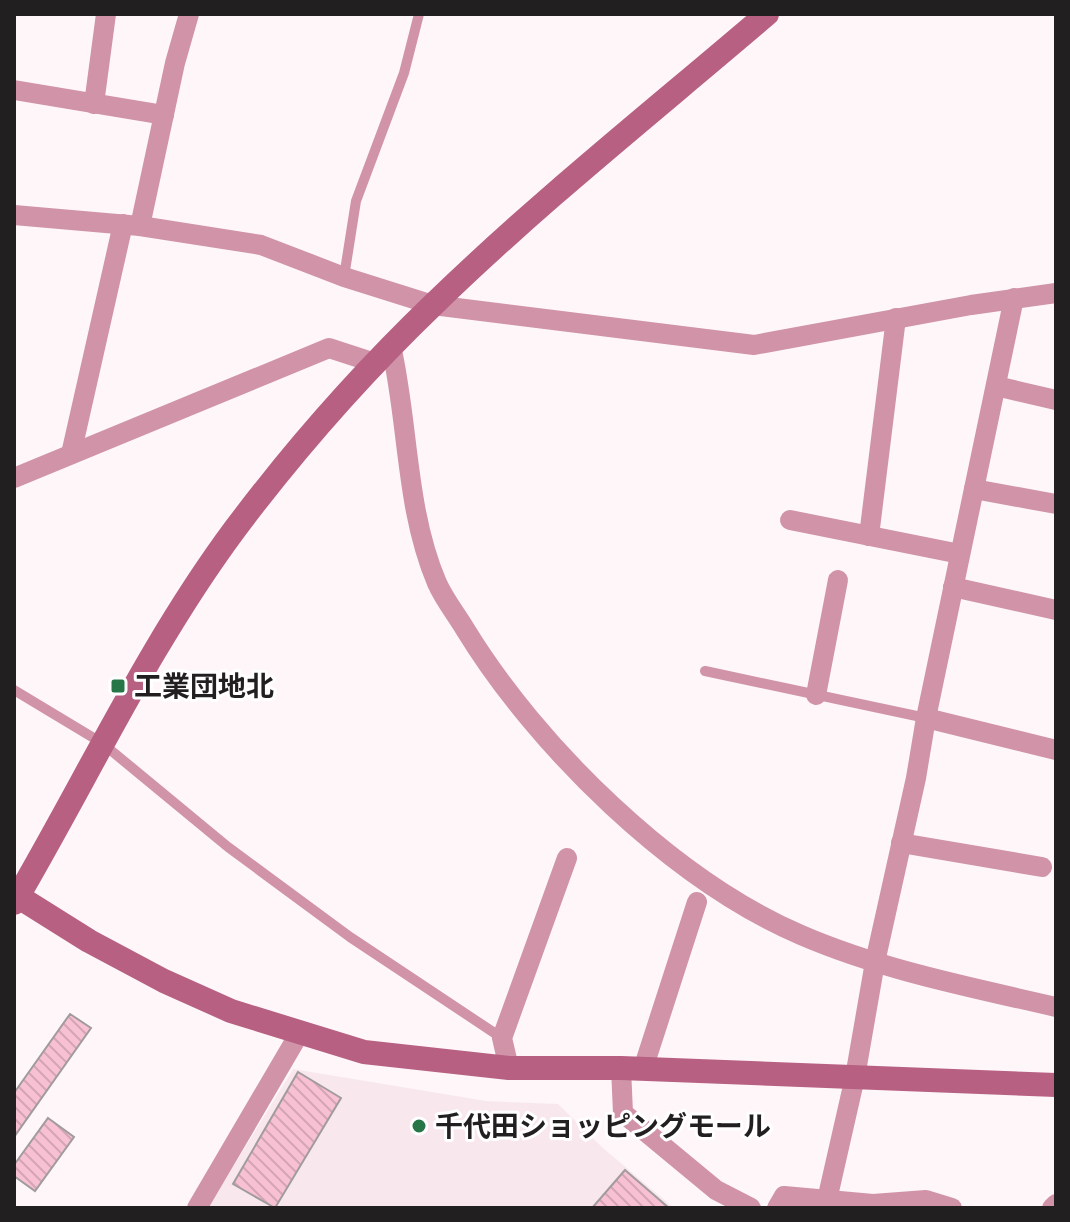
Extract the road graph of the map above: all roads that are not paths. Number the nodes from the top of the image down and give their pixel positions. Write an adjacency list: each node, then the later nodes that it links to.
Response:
1 (106, 14): 6 (street)
2 (189, 14): 7 (street)
3 (419, 14): 10 (lane)
4 (767, 14): 13 (street)
5 (14, 90): 6 (street)
6 (94, 104): 7 (street)
7 (164, 115): 9 (street)
8 (14, 215): 9 (street)
9 (131, 225): 10 (street); 18 (street)
10 (344, 277): 13 (street)
11 (1056, 293): 12 (street)
12 (1014, 298): 14 (street); 16 (street)
13 (433, 305): 14 (street); 15 (street)
14 (896, 318): 23 (street)
15 (383, 355): 18 (street); 32 (street); 39 (street)
16 (996, 386): 17 (street); 20 (street)
17 (1056, 400)
18 (71, 454): 19 (street)
19 (14, 478)
20 (974, 489): 21 (street); 24 (street)
21 (1056, 504)
22 (790, 520): 23 (street)
23 (869, 536): 24 (street)
24 (960, 554): 26 (street)
25 (838, 580): 30 (street)
26 (953, 587): 27 (street); 31 (street)
27 (1056, 610)
28 (705, 671): 30 (lane)
29 (14, 690): 32 (lane)
30 (816, 695): 31 (lane)
31 (926, 718): 33 (street); 34 (street)
32 (102, 743): 37 (street); 42 (lane)
33 (1056, 750)
34 (901, 843): 36 (street); 39 (street)
35 (567, 858): 42 (street)
36 (1042, 867)
37 (15, 898): 41 (street)
38 (697, 902): 44 (street)
39 (875, 962): 40 (street); 45 (street)
40 (1056, 1007)
41 (299, 1034): 43 (street); 48 (street)
42 (502, 1038): 43 (street)
43 (509, 1068): 44 (street)
44 (632, 1069): 45 (street); 49 (street)
45 (855, 1077): 46 (street); 47 (street)
46 (1056, 1085)
47 (827, 1200): 50 (street); 51 (street)
48 (197, 1208)
49 (751, 1208)
50 (777, 1208)
51 (952, 1208)

